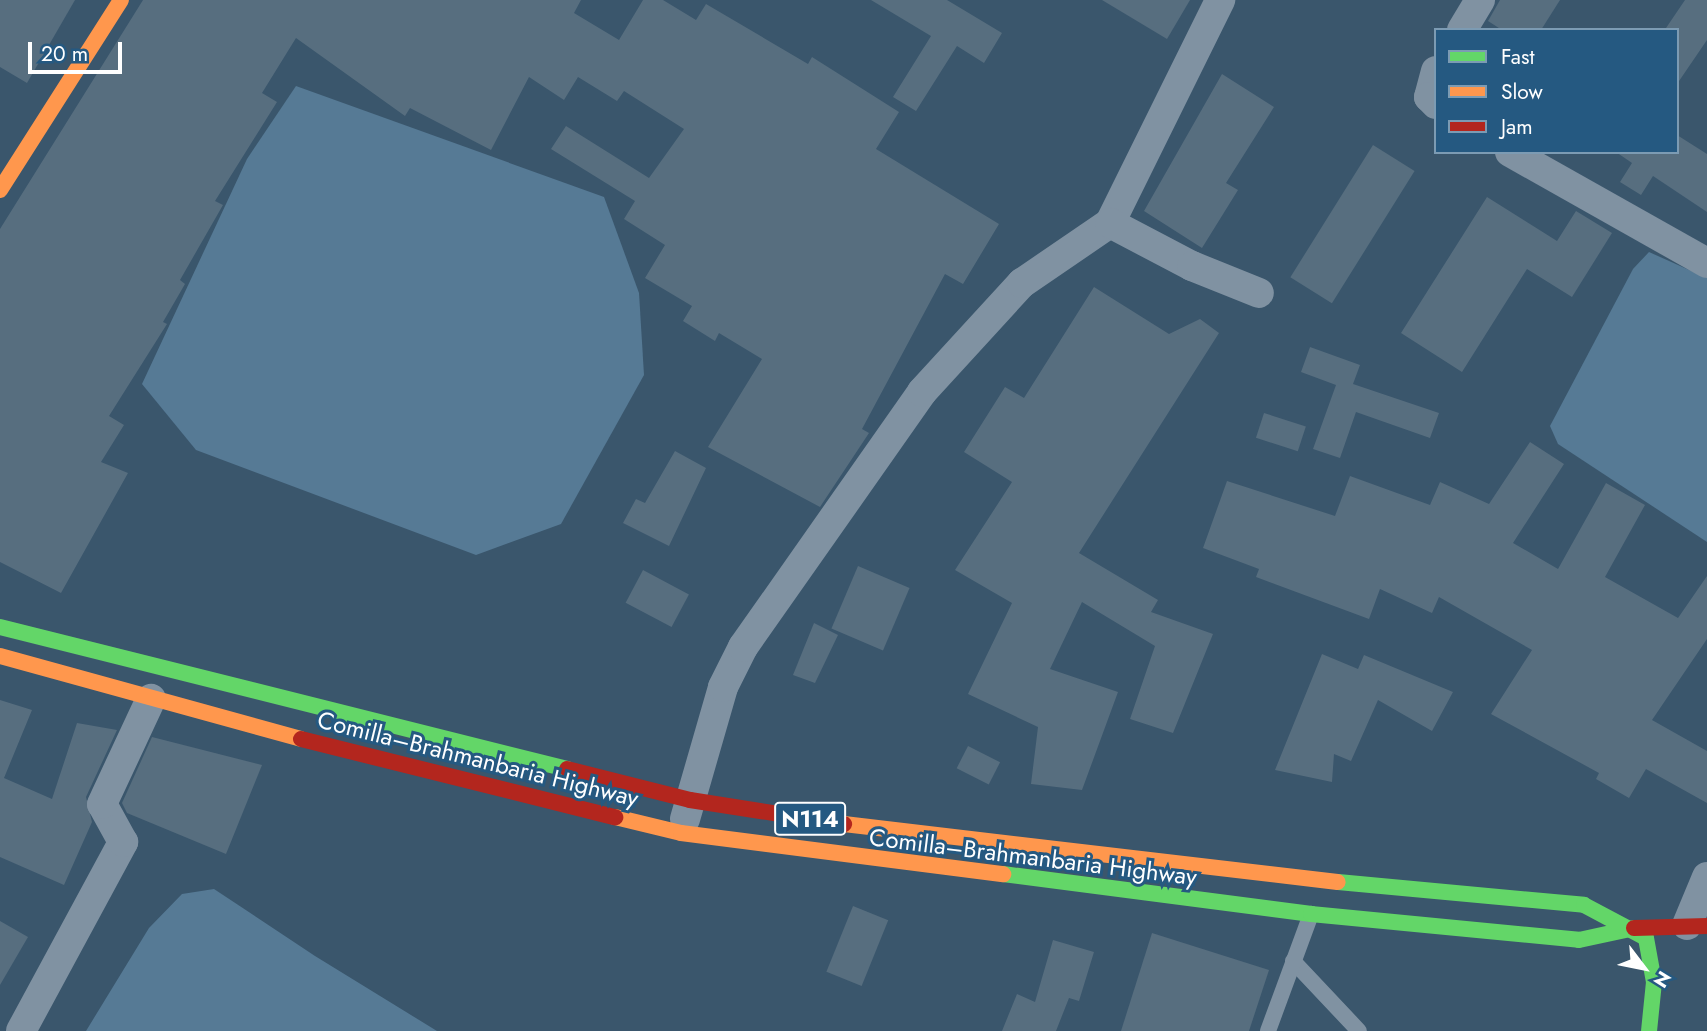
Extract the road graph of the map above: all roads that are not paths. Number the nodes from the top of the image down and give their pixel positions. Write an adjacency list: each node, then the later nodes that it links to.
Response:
1 (121, 0): 8 (main road)
2 (1220, 0): 9 (street)
3 (1480, 0): 4 (street)
4 (1463, 28)
5 (1434, 78): 6 (street)
6 (1434, 102)
7 (1514, 154): 10 (street)
8 (0, 190)
9 (1110, 223): 11 (street); 15 (street)
10 (1707, 263)
11 (1259, 293)
12 (0, 627): 15 (main road, N114)
13 (0, 656): 14 (main road, Comilla–Brahmanbaria Highway / N114)
14 (151, 699): 16 (main road, Comilla–Brahmanbaria Highway / N114); 24 (street)
15 (690, 800): 16 (street); 18 (main road, N114)
16 (681, 833): 19 (main road, Comilla–Brahmanbaria Highway / N114)
17 (1707, 877): 21 (street)
18 (1391, 887): 20 (main road); 22 (main road, N114)
19 (1311, 914): 20 (main road, Comilla–Brahmanbaria Highway / N114); 23 (lane)
20 (1387, 921): 22 (main road, Comilla–Brahmanbaria Highway / N114)
21 (1697, 926): 22 (main road, Comilla–Brahmanbaria Highway)
22 (1634, 928): 27 (main road)
23 (1293, 961): 25 (lane); 26 (lane)
24 (21, 1031)
25 (1268, 1031)
26 (1359, 1031)
27 (1649, 1031)

